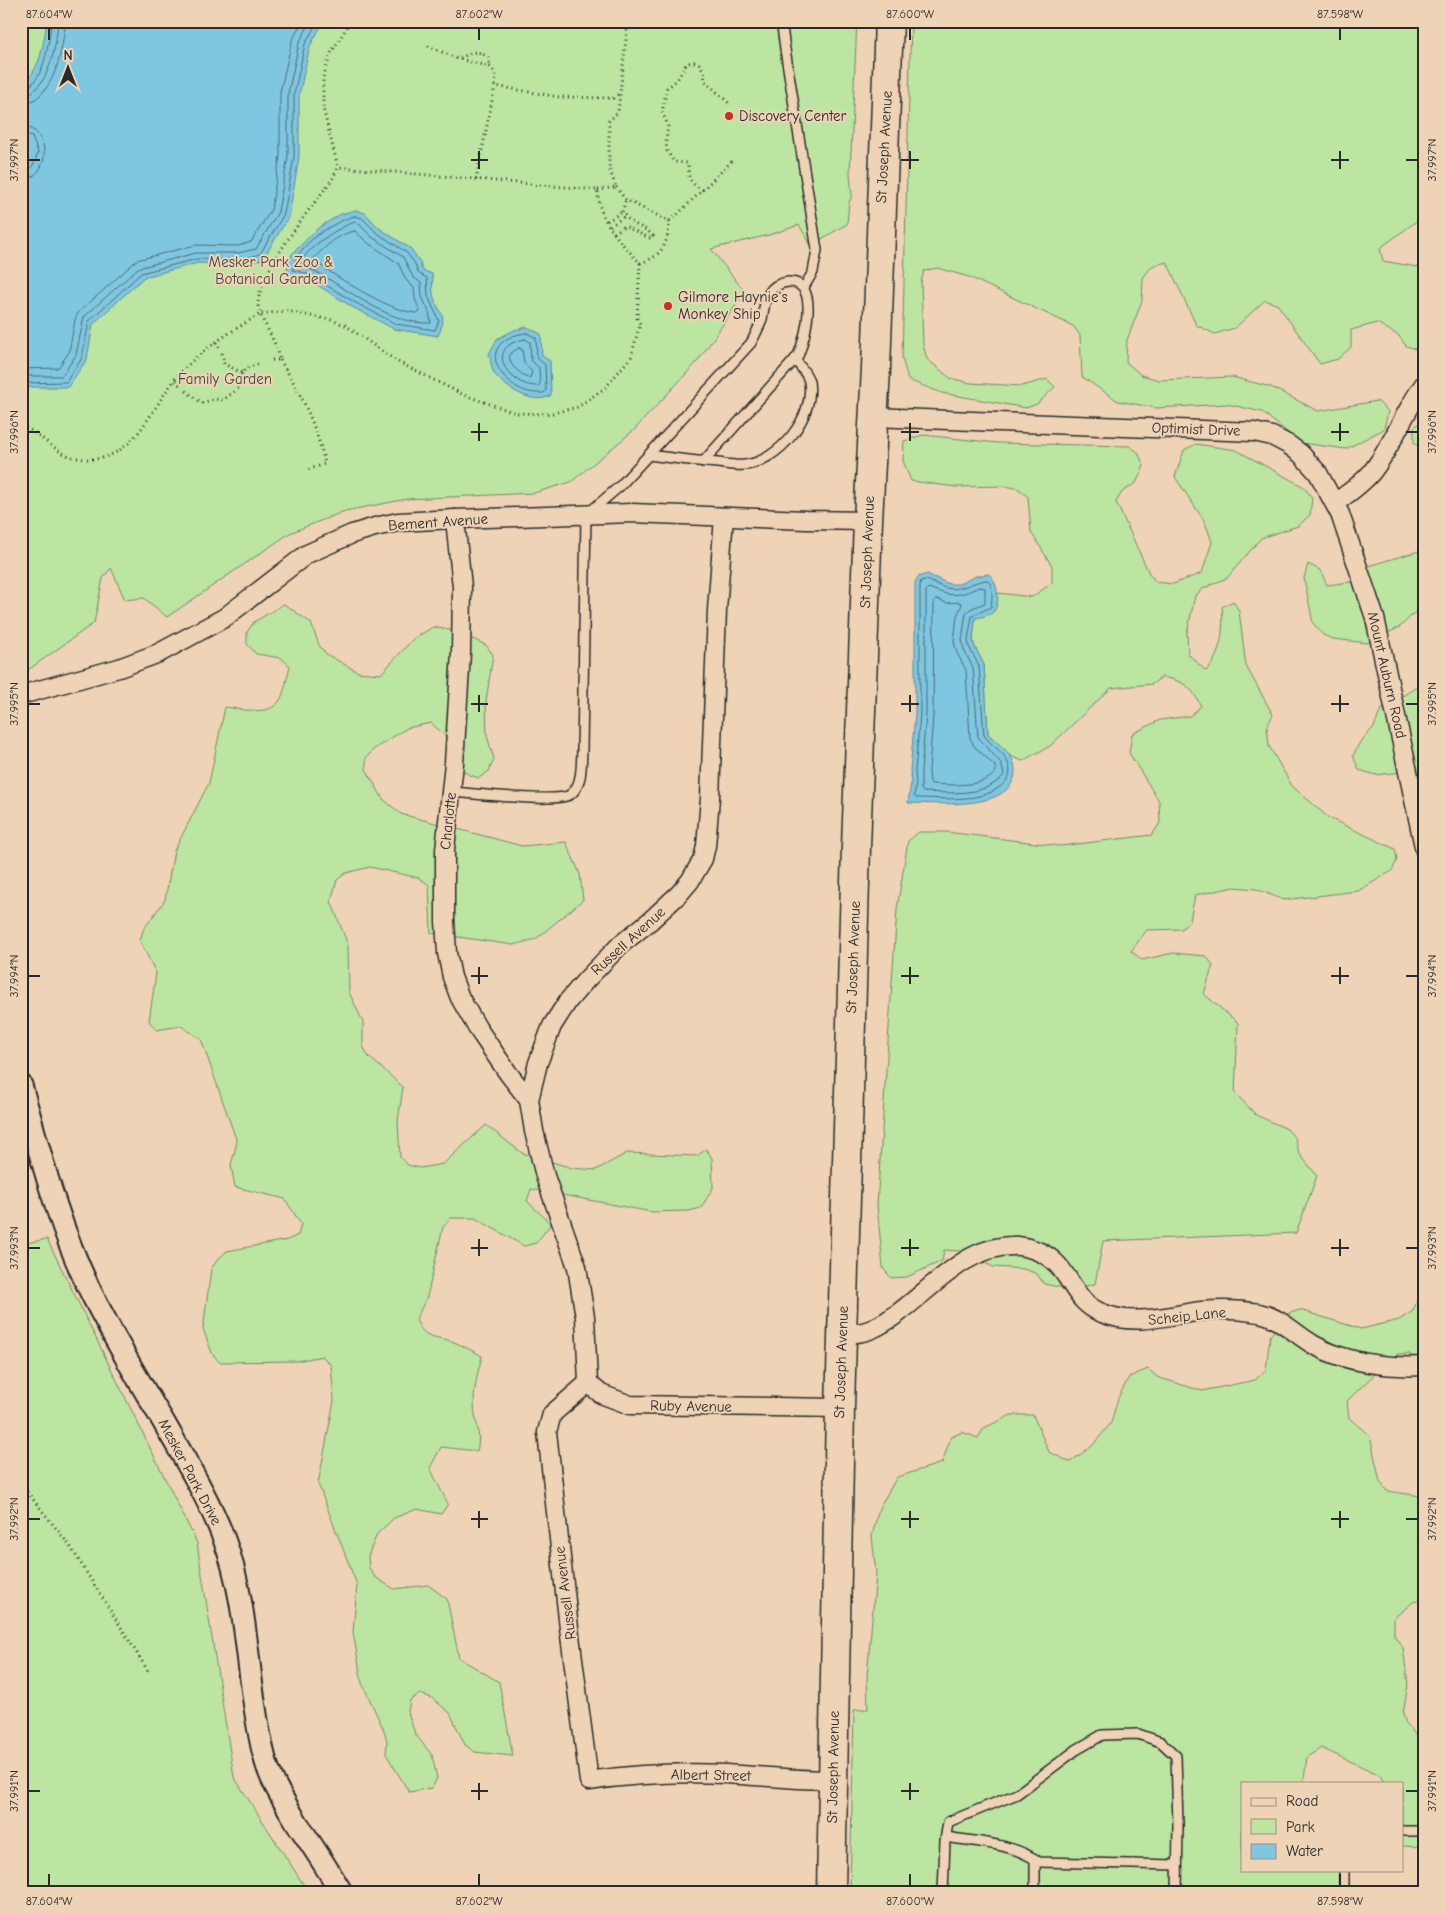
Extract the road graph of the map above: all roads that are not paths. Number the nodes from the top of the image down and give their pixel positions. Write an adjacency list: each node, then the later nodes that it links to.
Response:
1 (783, 21): 3 (lane)
2 (889, 21): 6 (main road, St Joseph Avenue)
3 (804, 287): 4 (lane); 7 (lane)
4 (795, 359): 8 (lane); 8 (lane)
5 (1425, 383): 9 (street)
6 (873, 417): 9 (street, Optimist Drive); 13 (main road, St Joseph Avenue)
7 (649, 455): 8 (lane); 10 (lane)
8 (703, 462)
9 (1335, 503): 16 (street, Mount Auburn Road)
10 (586, 515): 11 (street, Bement Avenue); 12 (street, Bement Avenue); 15 (lane)
11 (724, 517): 13 (street, Bement Avenue); 18 (street, Russell Avenue)
12 (455, 519): 14 (street, Bement Avenue); 15 (street, Charlotte)
13 (868, 521): 19 (main road, St Joseph Avenue)
14 (21, 695)
15 (451, 792): 18 (street, Charlotte)
16 (1425, 851)
17 (21, 1086): 31 (street, Mesker Park Drive)
18 (529, 1100): 21 (street, Russell Avenue)
19 (842, 1334): 20 (street, Scheip Lane); 22 (main road, St Joseph Avenue)
20 (1425, 1366)
21 (588, 1383): 22 (street, Ruby Avenue); 24 (street, Russell Avenue)
22 (840, 1408): 23 (main road, St Joseph Avenue)
23 (832, 1780): 24 (street, Albert Street); 32 (main road, St Joseph Avenue)
24 (589, 1781)
25 (1404, 1831): 26 (lane)
26 (1425, 1831)
27 (946, 1837): 28 (lane); 29 (lane); 33 (lane)
28 (1035, 1859): 29 (lane); 34 (lane)
29 (1178, 1865): 35 (lane)
30 (1344, 1872): 36 (lane)
31 (342, 1893)
32 (830, 1893)
33 (943, 1893)
34 (1035, 1893)
35 (1177, 1893)
36 (1344, 1893)

